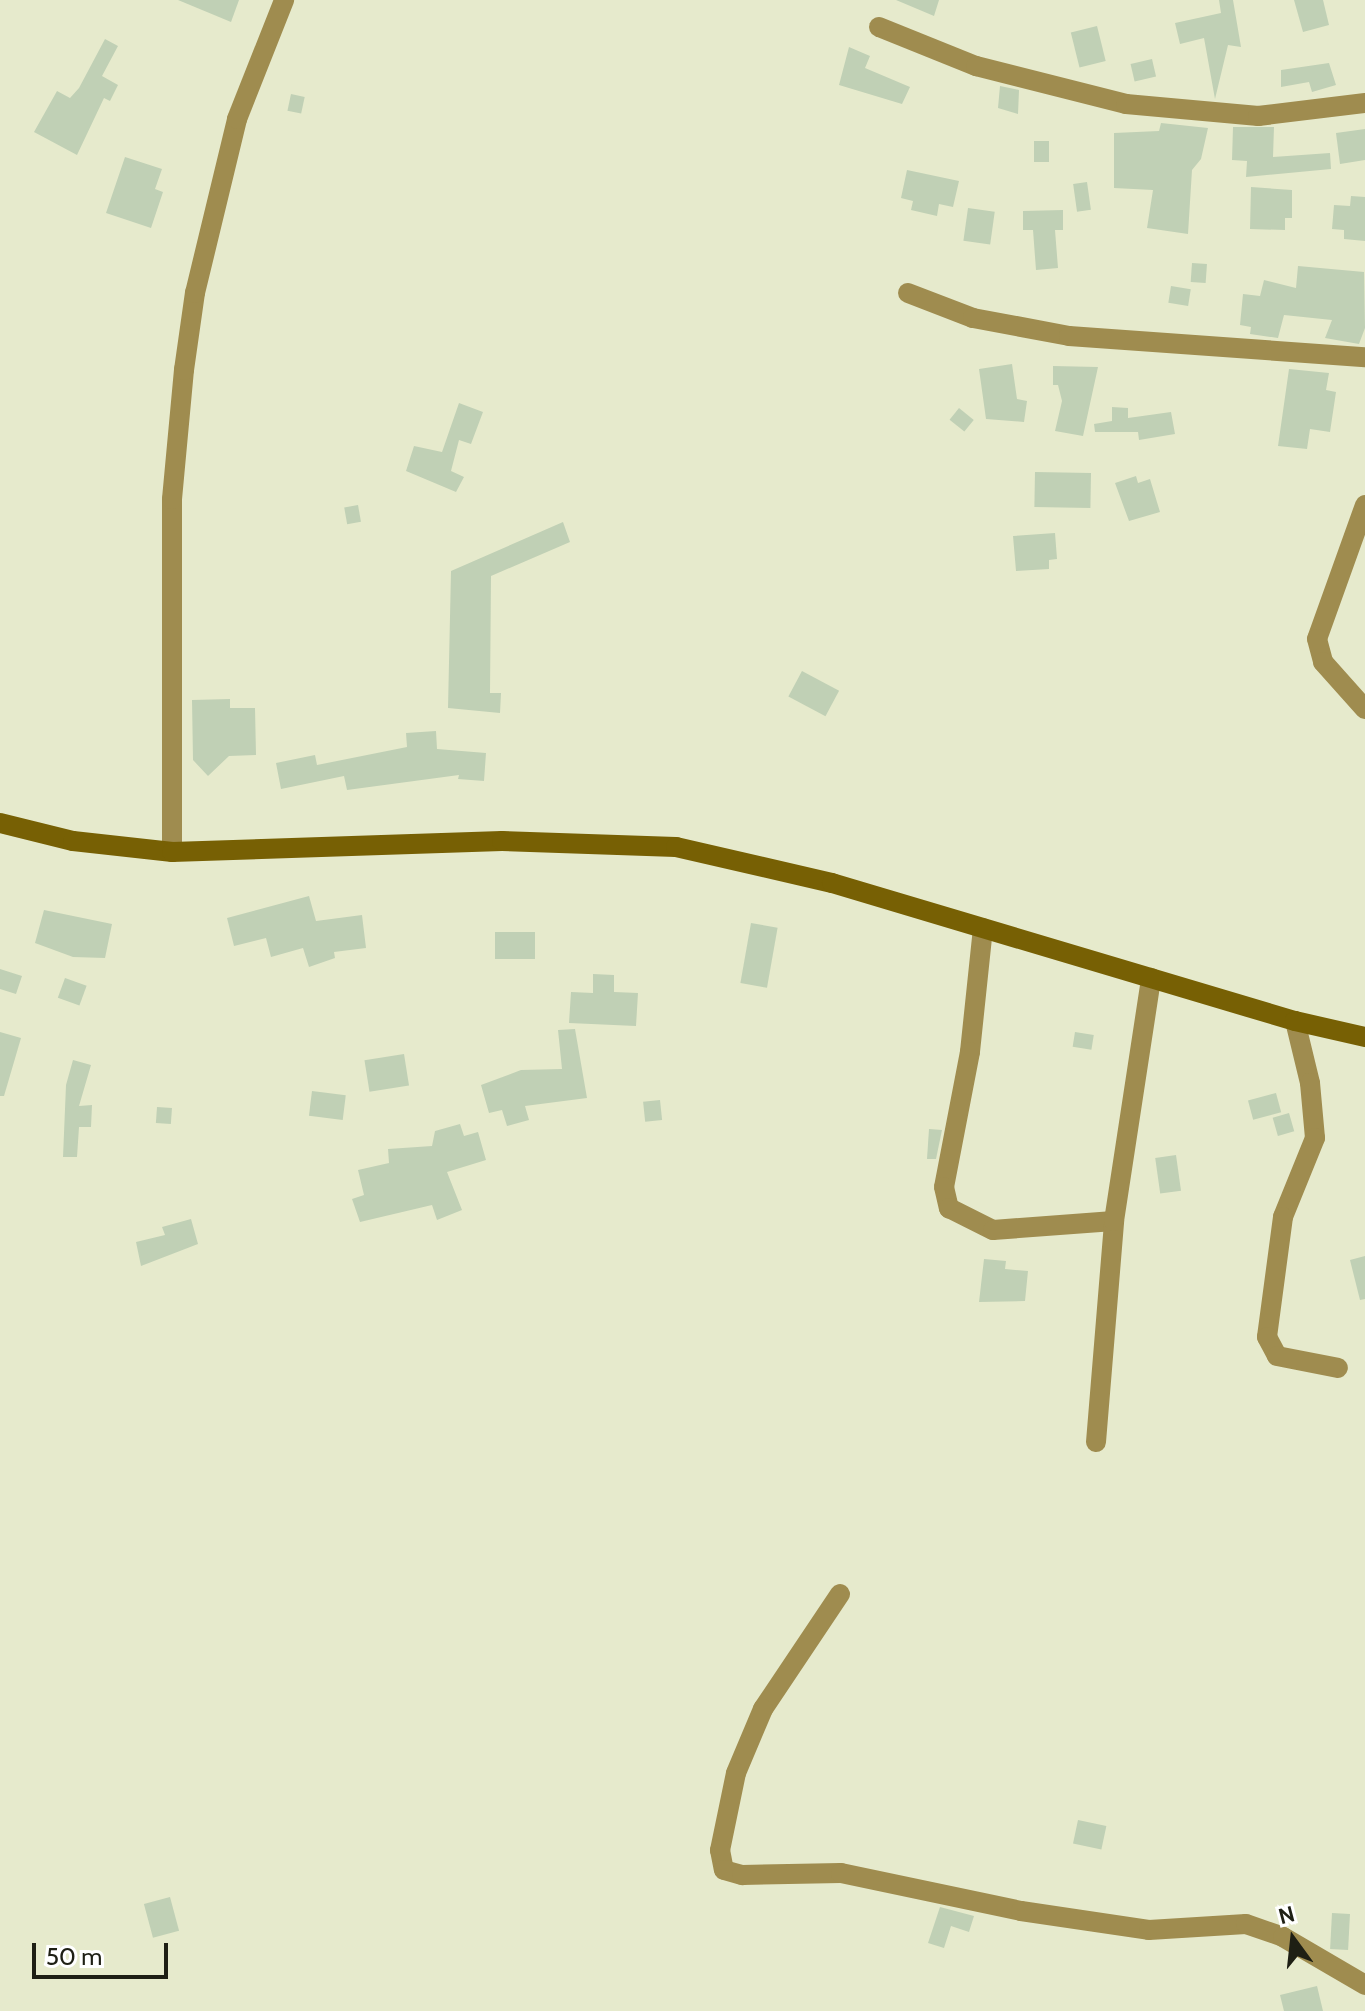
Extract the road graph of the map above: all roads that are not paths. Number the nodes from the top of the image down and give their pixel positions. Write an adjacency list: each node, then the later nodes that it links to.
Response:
1 (284, 0): 9 (street)
2 (879, 27): 3 (street)
3 (1365, 103)
4 (908, 293): 5 (street)
5 (1365, 357)
6 (1365, 505): 7 (street)
7 (1365, 709)
8 (0, 823): 9 (main road)
9 (172, 852): 10 (main road)
10 (983, 928): 11 (main road); 14 (street)
11 (1151, 978): 12 (main road); 14 (street)
12 (1295, 1021): 13 (main road); 15 (street)
13 (1365, 1037)
14 (1114, 1221): 16 (street)
15 (1338, 1368)
16 (1096, 1442)
17 (840, 1594): 18 (street)
18 (1365, 1985)

